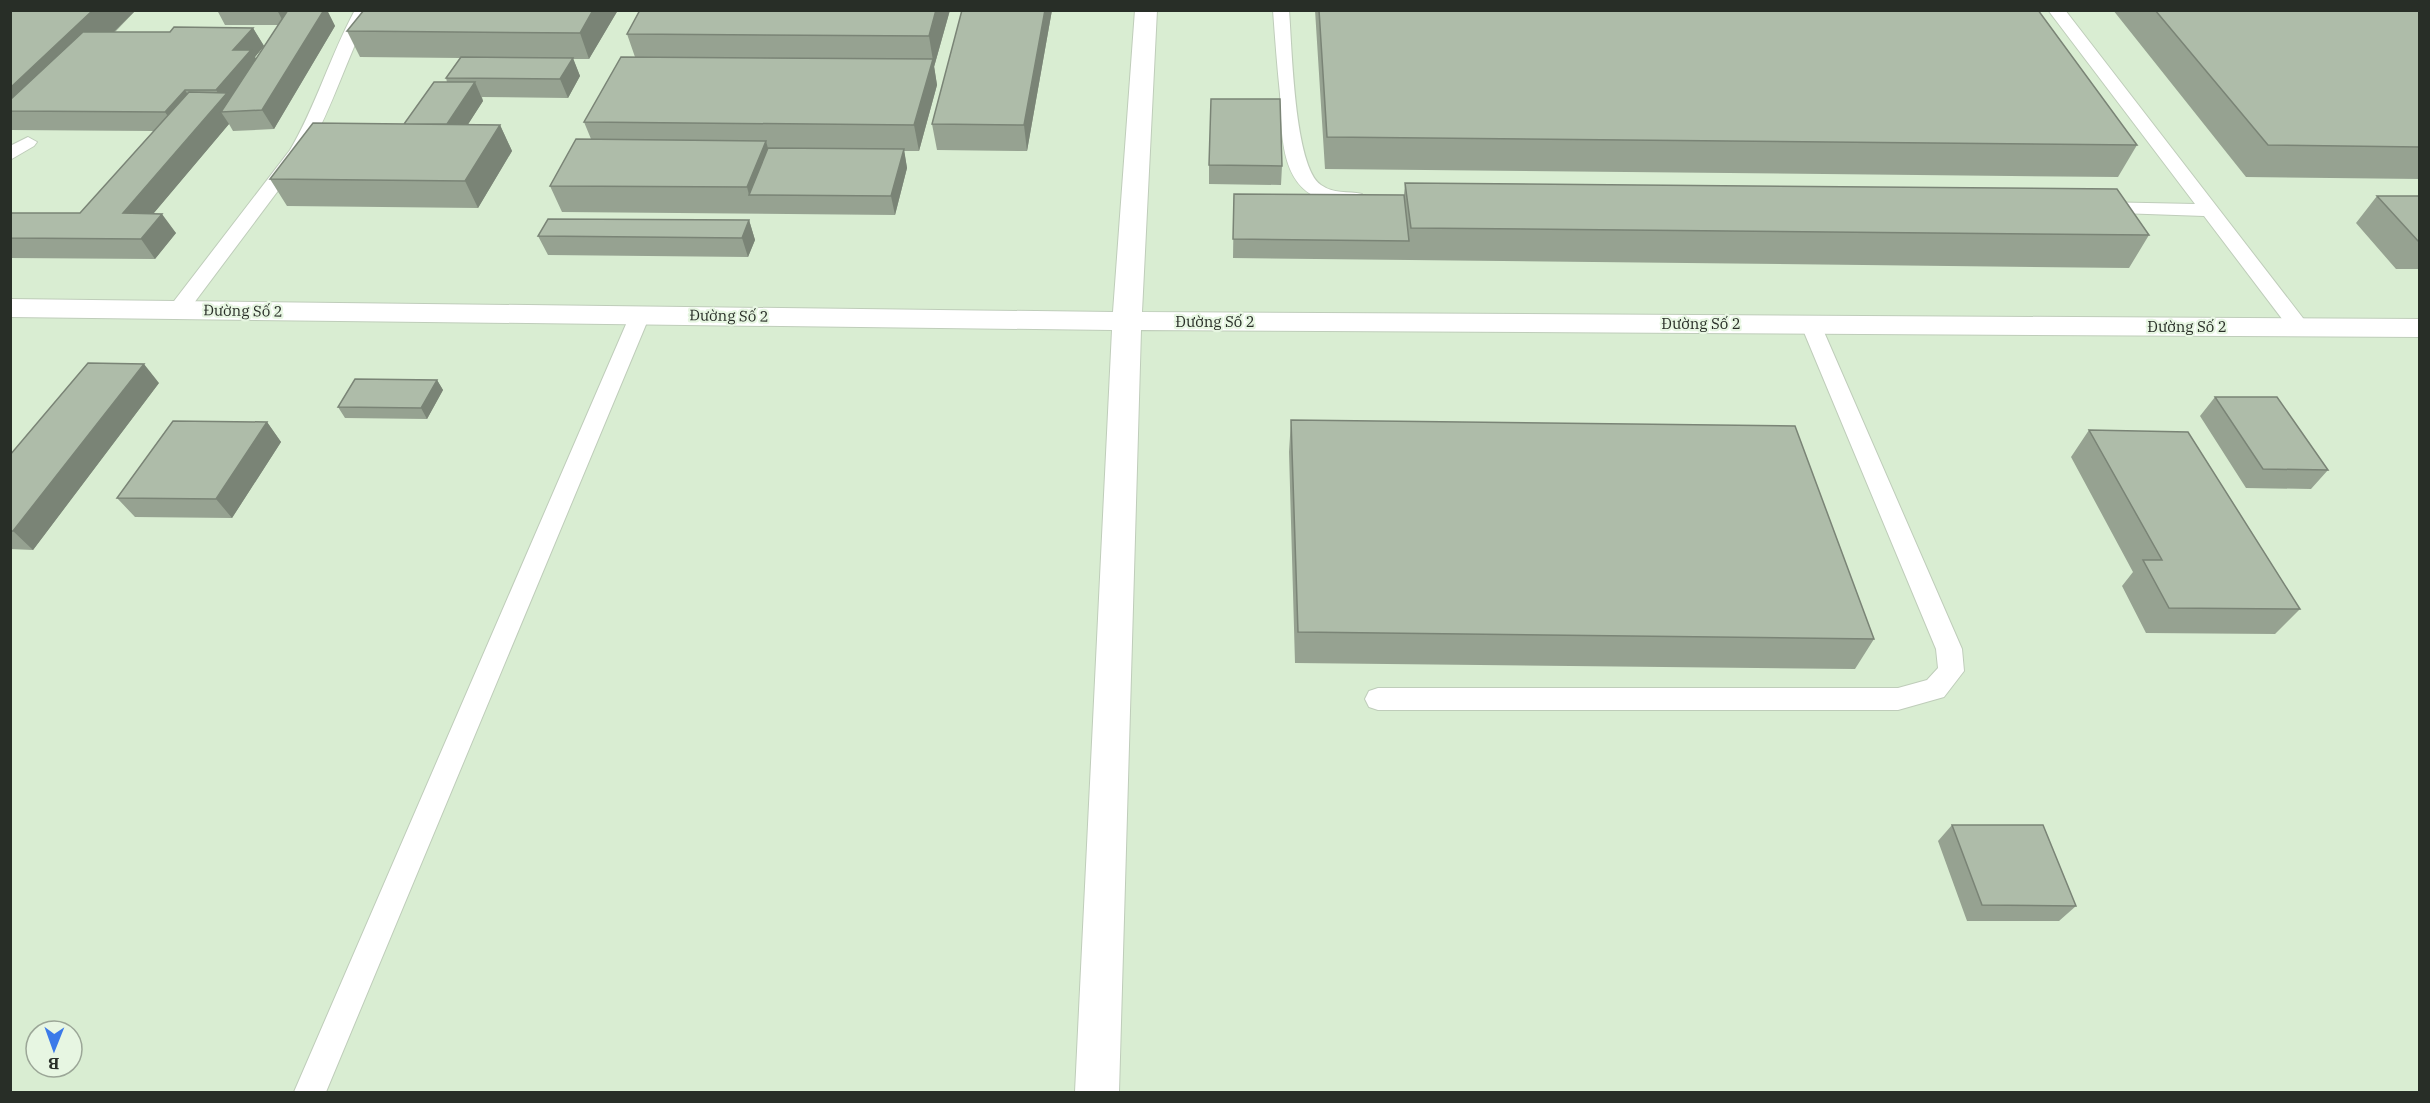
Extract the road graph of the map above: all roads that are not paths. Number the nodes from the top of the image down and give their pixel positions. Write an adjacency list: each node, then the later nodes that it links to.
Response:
1 (363, 10): 11 (lane)
2 (1146, 10): 13 (street)
3 (1281, 10): 7 (lane)
4 (2056, 10): 9 (lane)
5 (28, 142): 6 (lane)
6 (10, 155)
7 (1378, 199)
8 (2079, 208): 9 (lane)
9 (2209, 210): 15 (lane)
10 (10, 308): 11 (street, Đường Số 2)
11 (178, 310): 12 (street, Đường Số 2)
12 (640, 315): 13 (street, Đường Số 2); 18 (lane)
13 (1127, 321): 14 (street, Đường Số 2); 19 (street)
14 (1811, 325): 15 (street, Đường Số 2); 17 (lane)
15 (2299, 327): 16 (street, Đường Số 2)
16 (2420, 328)
17 (1378, 699)
18 (310, 1092)
19 (1096, 1092)

